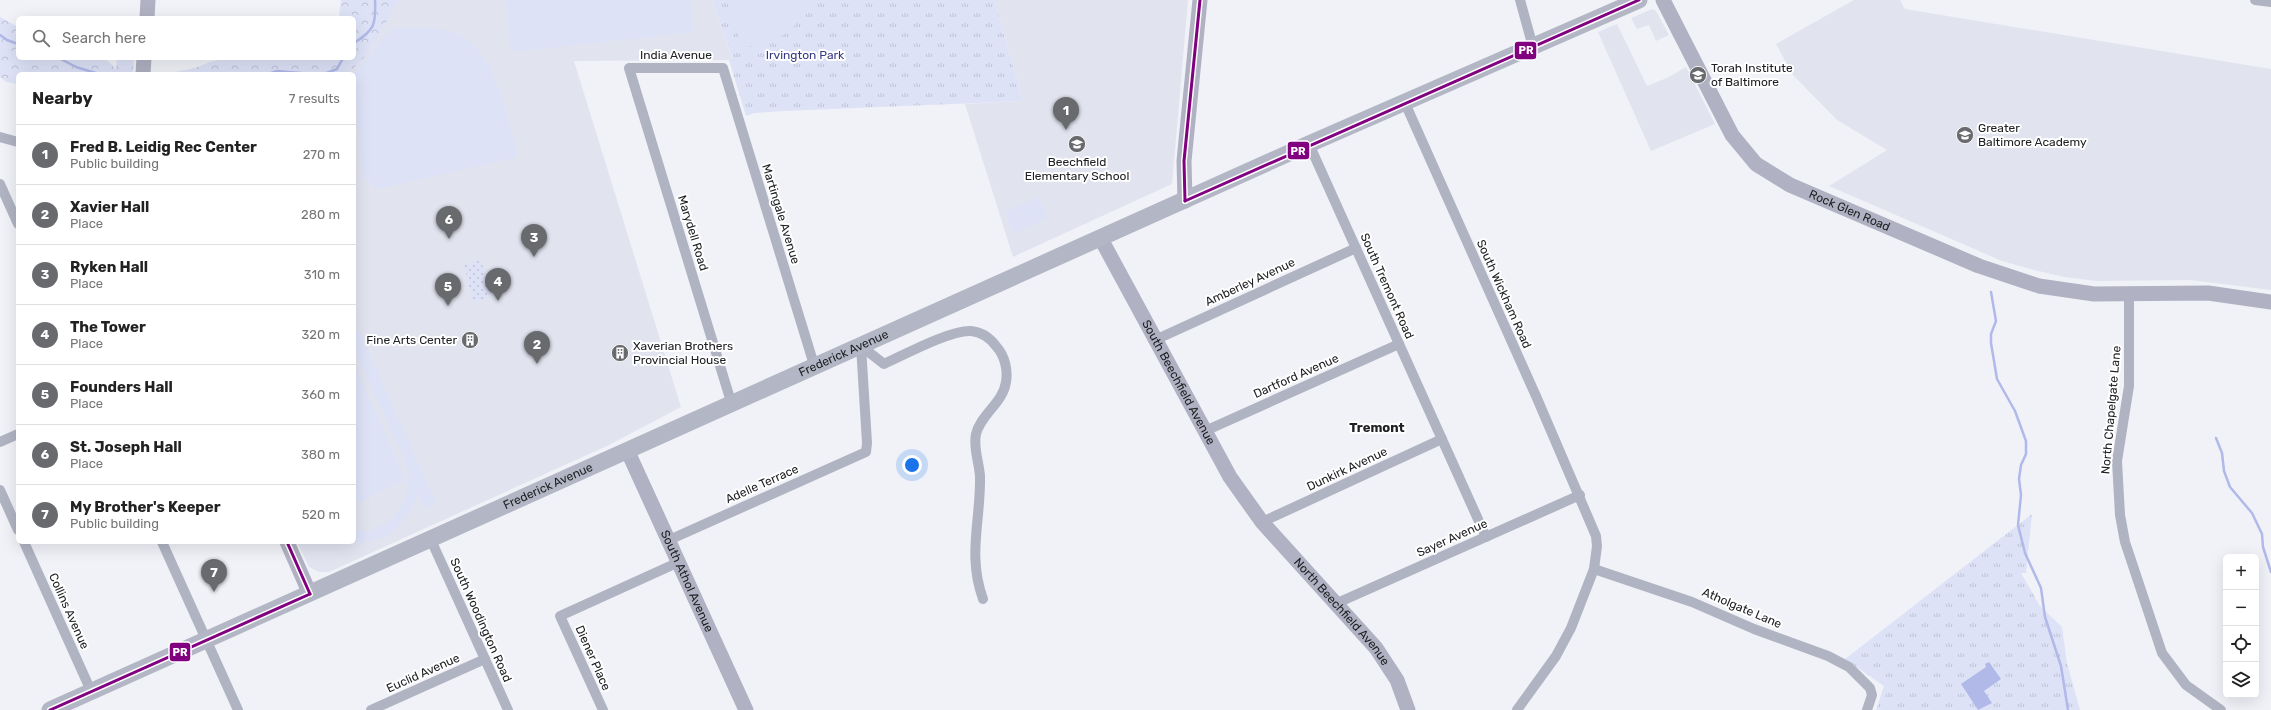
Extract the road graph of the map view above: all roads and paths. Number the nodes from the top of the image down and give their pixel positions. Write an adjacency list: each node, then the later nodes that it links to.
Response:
1 (148, 0): 8 (street)
2 (1200, 0): 19 (street)
3 (1520, 0): 9 (street)
4 (1639, 0): 9 (main road, Frederick Avenue)
5 (1663, 0): 23 (street, Rock Glen Road)
6 (2255, 0): 7 (street)
7 (2271, 2)
8 (147, 16)
9 (1534, 46): 14 (main road, Frederick Avenue)
10 (144, 60): 13 (street)
11 (629, 68): 12 (street, India Avenue); 29 (street, Marydell Road)
12 (723, 68): 28 (street, Martingale Avenue)
13 (143, 72)
14 (1404, 103): 17 (main road, Frederick Avenue); 36 (street, South Wickham Road)
15 (0, 137): 16 (street)
16 (16, 141)
17 (1309, 144): 19 (main road, Frederick Avenue); 22 (street, South Tremont Road)
18 (0, 184): 20 (street)
19 (1185, 201): 21 (main road, Frederick Avenue)
20 (16, 220)
21 (1101, 239): 25 (street, South Beechfield Avenue); 27 (main road, Frederick Avenue)
22 (1356, 248): 25 (street, Amberley Avenue); 26 (street, South Tremont Road)
23 (2129, 295): 24 (street, Rock Glen Road); 62 (street, North Chapelgate Lane)
24 (2271, 302)
25 (1156, 340): 30 (street, South Beechfield Avenue)
26 (1399, 344): 30 (street, Dartford Avenue); 32 (street, South Tremont Road)
27 (861, 346): 28 (main road, Frederick Avenue); 41 (street, Adelle Terrace); 48 (street)
28 (815, 368): 29 (main road, Frederick Avenue)
29 (732, 405): 34 (main road, Frederick Avenue)
30 (1204, 432): 37 (street, South Beechfield Avenue)
31 (16, 435): 33 (street)
32 (1442, 439): 37 (street, Dunkirk Avenue); 39 (street, South Tremont Road)
33 (0, 442)
34 (628, 452): 40 (main road, Frederick Avenue); 41 (street, South Athol Avenue)
35 (0, 490): 38 (street)
36 (1580, 495): 39 (street, Sayer Avenue); 46 (street, South Wickham Road)
37 (1262, 522): 49 (street, North Beechfield Avenue)
38 (16, 526)
39 (1486, 537): 49 (street, Sayer Avenue)
40 (431, 540): 47 (main road, Frederick Avenue); 51 (street, South Woodington Road)
41 (669, 540): 45 (street, South Athol Avenue)
42 (25, 544): 52 (street, Collins Avenue)
43 (163, 544): 50 (street)
44 (288, 544): 47 (street)
45 (679, 562): 57 (street, Diener Place); 58 (street, South Athol Avenue)
46 (1594, 569): 60 (street, South Wickham Road); 61 (street, Atholgate Lane)
47 (310, 594): 50 (main road, Frederick Avenue)
48 (983, 599)
49 (1335, 604): 59 (street, North Beechfield Avenue)
50 (206, 640): 52 (main road, Frederick Avenue); 54 (street)
51 (485, 659): 55 (street, Euclid Avenue); 56 (street, South Woodington Road)
52 (91, 691): 53 (main road, Frederick Avenue)
53 (57, 708)
54 (238, 710)
55 (371, 710)
56 (508, 710)
57 (603, 710)
58 (746, 710)
59 (1408, 710)
60 (1517, 710)
61 (1867, 710)
62 (2221, 710)

